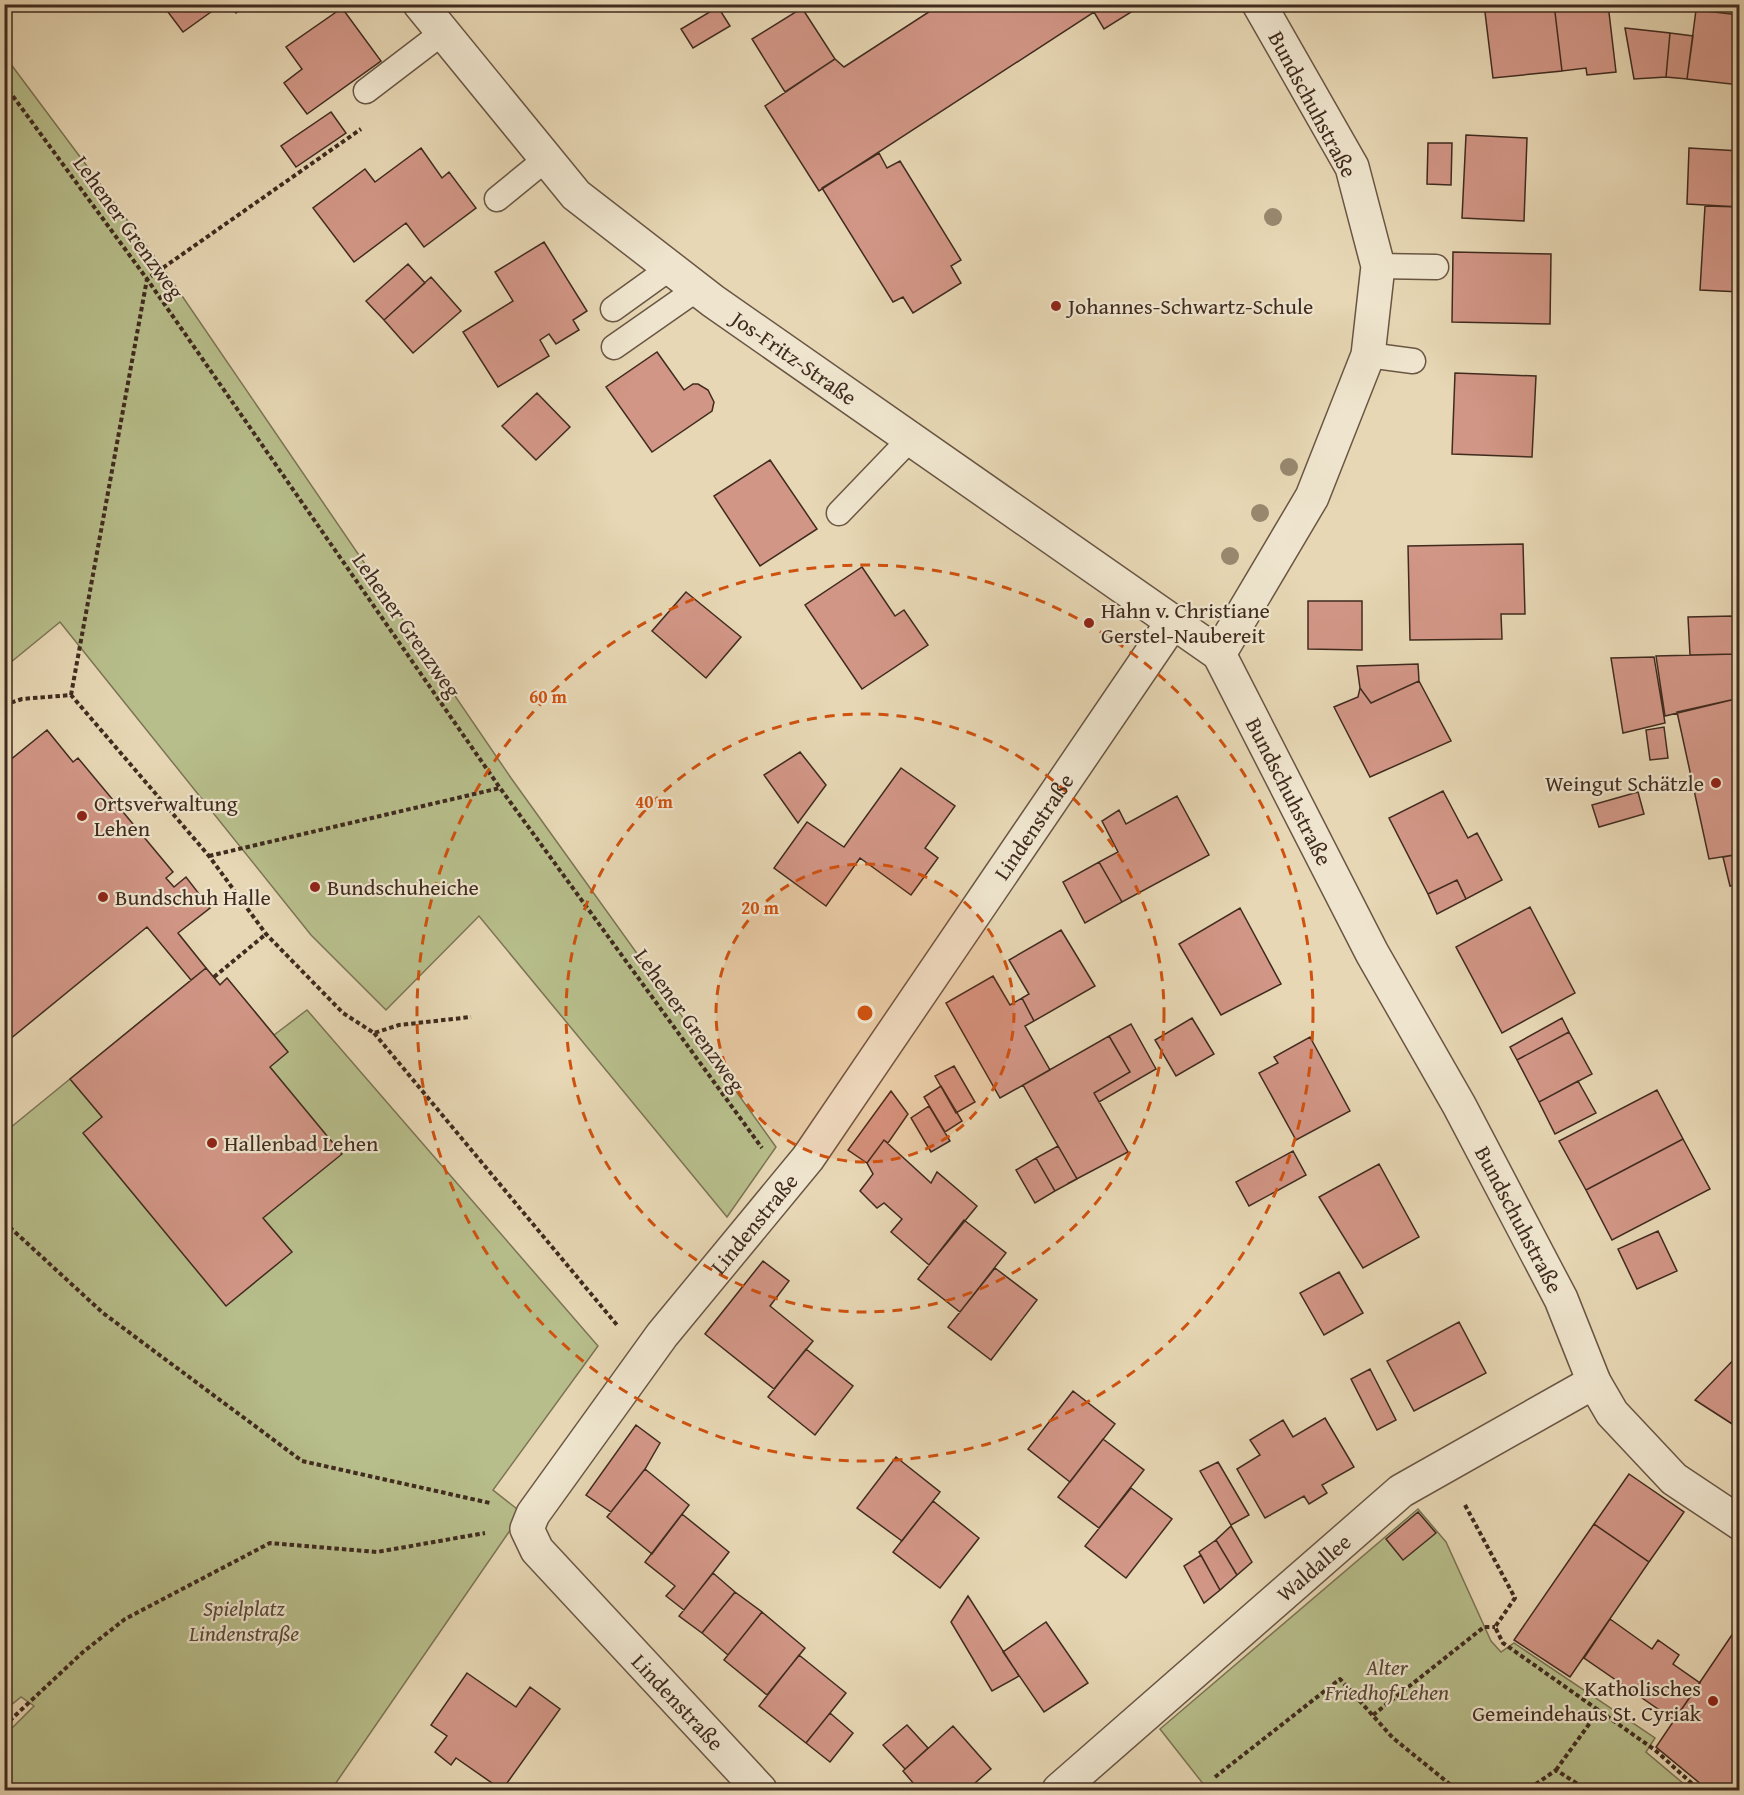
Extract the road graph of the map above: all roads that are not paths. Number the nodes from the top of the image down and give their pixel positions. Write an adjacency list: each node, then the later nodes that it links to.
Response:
1 (420, 4): 3 (street, Jos-Fritz-Straße)
2 (1259, 4): 7 (street, Bundschuhstraße)
3 (442, 33): 4 (lane); 5 (street, Jos-Fritz-Straße)
4 (366, 91)
5 (546, 159): 6 (lane); 9 (street, Jos-Fritz-Straße)
6 (497, 199)
7 (1378, 266): 8 (lane); 13 (street, Bundschuhstraße)
8 (1436, 267)
9 (670, 268): 10 (street, Jos-Fritz-Straße); 11 (lane)
10 (698, 289): 12 (lane); 15 (street, Jos-Fritz-Straße)
11 (613, 309)
12 (614, 346)
13 (1368, 355): 14 (lane); 18 (street, Bundschuhstraße)
14 (1413, 361)
15 (910, 439): 16 (lane); 17 (street, Jos-Fritz-Straße)
16 (838, 513)
17 (1172, 623): 18 (street, Jos-Fritz-Straße); 21 (street, Lindenstraße)
18 (1219, 654): 19 (street, Bundschuhstraße)
19 (1594, 1382): 20 (street, Bundschuhstraße); 22 (street, Waldallee)
20 (1740, 1523)
21 (760, 1791)
22 (1059, 1791)

